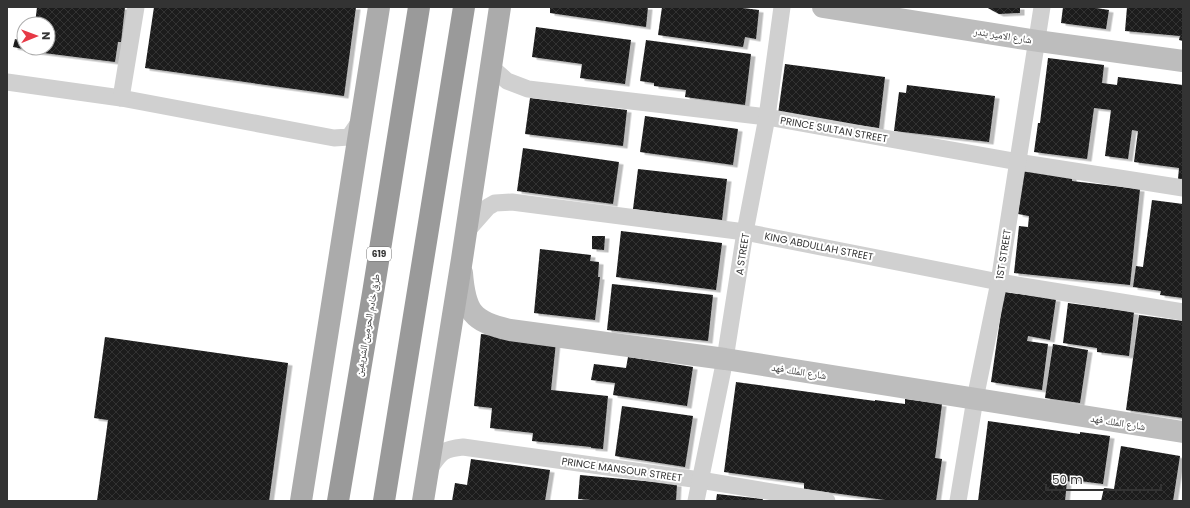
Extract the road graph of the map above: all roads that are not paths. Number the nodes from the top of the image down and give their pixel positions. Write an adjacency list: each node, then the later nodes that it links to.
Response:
1 (136, 7): 13 (street)
2 (379, 7): 15 (main road)
3 (419, 7): 29 (highway, طرق خادم الحرمين الشريفين / 619)
4 (464, 7): 30 (highway)
5 (500, 7): 11 (main road)
6 (782, 7): 14 (street, A STREET)
7 (823, 7): 9 (street, شارع الامير بندر)
8 (1042, 7): 9 (street, 1ST STREET)
9 (1038, 41): 10 (street, شارع الامير بندر); 16 (street, 1ST STREET)
10 (1183, 61)
11 (490, 66): 14 (street, PRINCE SULTAN STREET); 19 (main road)
12 (7, 82): 13 (street)
13 (121, 98): 15 (street)
14 (767, 117): 16 (street, PRINCE SULTAN STREET); 18 (street, A STREET)
15 (360, 121): 28 (main road)
16 (1018, 162): 17 (street, PRINCE SULTAN STREET); 21 (street, 1ST STREET)
17 (1183, 188)
18 (745, 232): 19 (street, KING ABDULLAH STREET); 21 (street, KING ABDULLAH STREET); 23 (street, A STREET)
19 (466, 233): 20 (main road)
20 (462, 259): 23 (street, شارع الملك فهد); 26 (main road)
21 (998, 282): 22 (street, KING ABDULLAH STREET); 24 (street, 1ST STREET)
22 (1183, 312)
23 (725, 359): 24 (street, شارع الملك فهد); 27 (street, A STREET)
24 (975, 399): 25 (street, شارع الملك فهد); 34 (street, 1ST STREET)
25 (1183, 432)
26 (428, 471): 27 (street, PRINCE MANSOUR STREET); 31 (main road)
27 (700, 480): 32 (street, A STREET); 33 (street, PRINCE MANSOUR STREET)
28 (301, 501)
29 (338, 501)
30 (384, 501)
31 (423, 501)
32 (696, 501)
33 (827, 501)
34 (958, 501)

